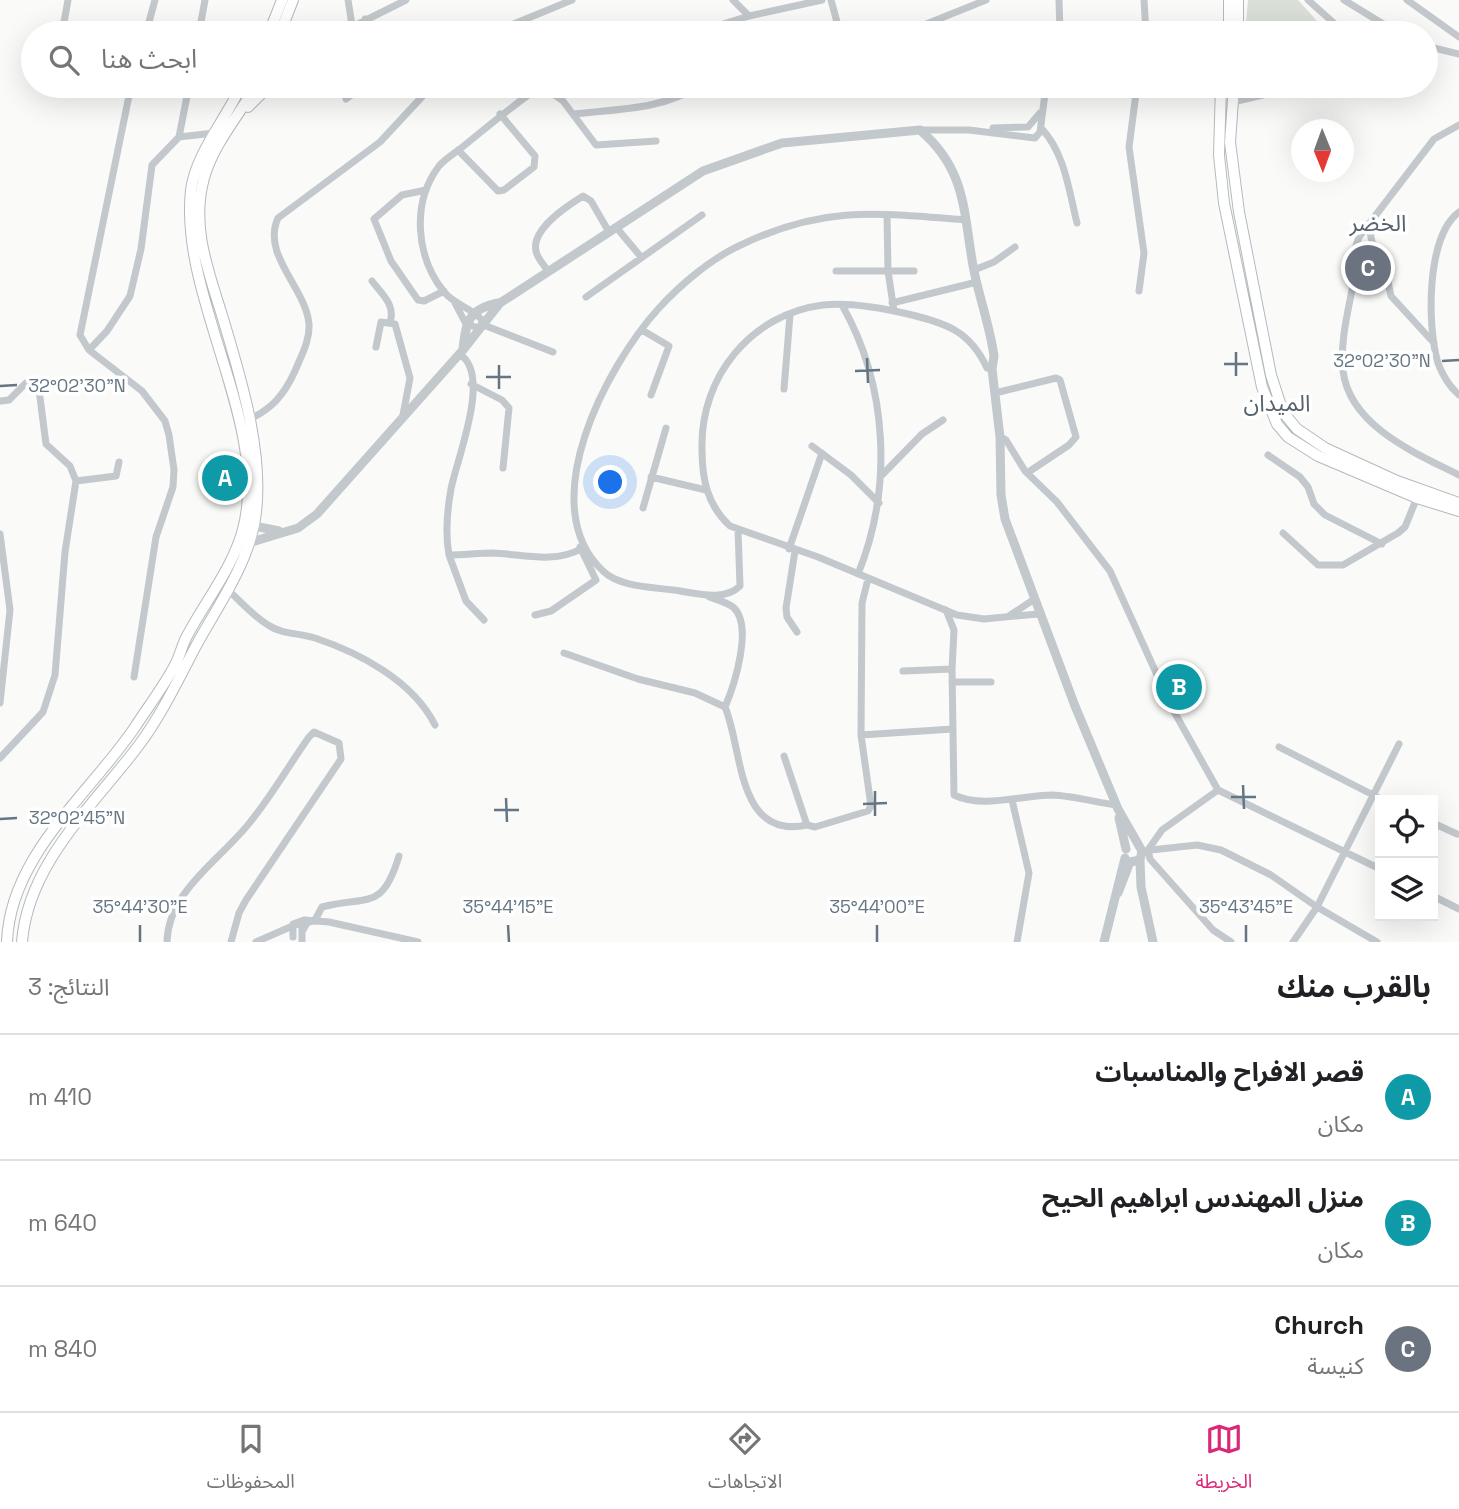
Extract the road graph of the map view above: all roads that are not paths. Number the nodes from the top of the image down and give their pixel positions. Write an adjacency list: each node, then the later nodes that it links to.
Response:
1 (68, 0): 22 (street)
2 (155, 0): 23 (street)
3 (205, 0): 24 (street)
4 (282, 0): 25 (main road)
5 (293, 0): 26 (main road)
6 (348, 0): 27 (street)
7 (406, 0): 21 (street)
8 (572, 0): 29 (street)
9 (733, 0): 20 (street)
10 (822, 0): 20 (street)
11 (831, 0): 31 (street)
12 (986, 0): 32 (street)
13 (1059, 0): 33 (street)
14 (1144, 0): 34 (street)
15 (1230, 0): 35 (main road)
16 (1238, 0): 36 (main road)
17 (1308, 0): 37 (street)
18 (1344, 0): 38 (street)
19 (1407, 0): 39 (street)
20 (749, 16): 30 (street)
21 (365, 19): 28 (street)
22 (64, 21)
23 (149, 21)
24 (201, 21)
25 (274, 21)
26 (285, 21)
27 (351, 21)
28 (361, 21)
29 (521, 21)
30 (733, 21)
31 (837, 21)
32 (934, 21)
33 (1060, 21)
34 (1145, 21)
35 (1230, 21)
36 (1238, 21)
37 (1332, 21)
38 (1378, 21)
39 (1437, 21)
40 (1438, 22): 41 (street)
41 (1459, 37)
42 (1438, 49): 43 (street)
43 (1459, 54)
44 (129, 98): 107 (street)
45 (187, 98): 69 (street)
46 (235, 98): 68 (main road)
47 (247, 98): 61 (main road)
48 (257, 98): 61 (main road)
49 (421, 98): 118 (street)
50 (524, 98): 62 (street)
51 (560, 98): 63 (street)
52 (676, 98): 63 (street)
53 (1043, 98): 60 (street)
54 (1135, 98): 91 (street)
55 (1221, 98): 59 (main road)
56 (1233, 98): 58 (main road)
57 (1250, 98): 58 (street)
58 (1233, 102): 59 (main road); 133 (main road)
59 (1221, 103): 133 (main road)
60 (1040, 112): 65 (street); 67 (street)
61 (241, 114): 82 (main road)
62 (500, 114): 71 (street); 71 (street)
63 (574, 114): 70 (street)
64 (1459, 125): 78 (street)
65 (1041, 128): 67 (street); 77 (street)
66 (920, 130): 67 (street); 76 (street); 79 (street)
67 (969, 130)
68 (215, 133): 69 (street); 82 (main road)
69 (179, 137): 107 (street)
70 (656, 141)
71 (458, 150): 72 (street)
72 (426, 190): 90 (street); 90 (street)
73 (1459, 212): 105 (street)
74 (702, 215): 81 (street)
75 (887, 215): 76 (street); 86 (street); 104 (street)
76 (966, 220): 83 (street)
77 (1077, 223)
78 (1369, 227): 105 (street); 129 (street)
79 (613, 230): 81 (street); 84 (street); 84 (street)
80 (1015, 247): 83 (street)
81 (640, 257): 92 (street)
82 (199, 258): 118 (main road); 158 (main road)
83 (974, 270): 89 (street)
84 (548, 271): 94 (street)
85 (836, 271): 86 (street)
86 (888, 271): 87 (street); 97 (street)
87 (914, 271)
88 (372, 281): 100 (street)
89 (977, 282): 97 (street); 110 (street)
90 (444, 291): 93 (street)
91 (1139, 291)
92 (586, 297)
93 (454, 302): 98 (street); 101 (street)
94 (500, 303): 98 (street); 102 (street)
95 (842, 305): 96 (street); 99 (street); 103 (street)
96 (858, 306): 97 (street); 103 (street)
97 (893, 307): 110 (street)
98 (474, 311): 101 (street); 102 (street)
99 (790, 315): 112 (street); 132 (street)
100 (390, 321): 106 (street); 117 (street)
101 (466, 324): 102 (street); 108 (street)
102 (481, 324): 108 (street); 109 (street)
103 (854, 325): 128 (street)
104 (642, 330): 114 (street); 143 (street)
105 (1434, 343): 115 (street)
106 (376, 346)
107 (89, 350): 167 (street)
108 (461, 352): 111 (street); 117 (street)
109 (553, 352)
110 (992, 369): 113 (street)
111 (471, 384): 126 (street); 148 (street)
112 (784, 389)
113 (995, 393): 121 (street); 127 (street)
114 (651, 395)
115 (1459, 395)
116 (1, 401): 131 (street)
117 (403, 415): 140 (street)
118 (248, 420): 138 (main road)
119 (943, 420): 128 (street)
120 (666, 428): 130 (street)
121 (1000, 437): 127 (street); 153 (street)
122 (812, 446): 123 (street)
123 (822, 453): 134 (street); 147 (street)
124 (1268, 456): 145 (street)
125 (119, 462): 131 (street)
126 (503, 468)
127 (1027, 473): 179 (street)
128 (882, 475): 134 (street)
129 (1459, 475)
130 (651, 477): 132 (street); 136 (street)
131 (76, 481): 178 (street)
132 (706, 490): 139 (street)
133 (1418, 494): 135 (main road); 137 (main road); 145 (street)
134 (879, 503): 149 (street)
135 (1459, 503)
136 (643, 508)
137 (1459, 511)
138 (254, 526): 140 (street); 144 (main road)
139 (738, 530): 147 (street); 152 (street)
140 (281, 532): 144 (street)
141 (1283, 533): 145 (street)
142 (0, 534): 170 (street)
143 (580, 536): 146 (street); 152 (street)
144 (248, 542): 151 (main road)
145 (1382, 544)
146 (581, 549): 148 (street); 156 (street)
147 (792, 550): 149 (street); 163 (street)
148 (449, 555): 160 (street)
149 (858, 574): 150 (street)
150 (868, 579): 154 (street); 174 (street)
151 (227, 589): 161 (main road); 172 (street)
152 (707, 596): 171 (street)
153 (1033, 600): 155 (street); 159 (street)
154 (946, 610): 157 (street); 162 (street)
155 (1038, 614): 159 (street); 182 (street)
156 (535, 615)
157 (965, 616): 159 (street); 162 (street)
158 (197, 619): 161 (main road); 198 (main road)
159 (1005, 619)
160 (484, 620)
161 (209, 625): 199 (main road)
162 (954, 629): 165 (street)
163 (797, 632)
164 (564, 653): 171 (street)
165 (952, 669): 166 (street); 168 (street)
166 (902, 671)
167 (134, 677)
168 (952, 682): 169 (street); 173 (street)
169 (992, 682)
170 (0, 703)
171 (725, 707): 183 (street)
172 (435, 725)
173 (953, 729): 174 (street); 181 (street)
174 (861, 735): 183 (street)
175 (1399, 744): 180 (street)
176 (1279, 747): 180 (street)
177 (784, 756): 183 (street)
178 (0, 758)
179 (1218, 790): 186 (street); 187 (street)
180 (1373, 796): 186 (street)
181 (1012, 800): 182 (street); 205 (street)
182 (1117, 807): 187 (street)
183 (807, 825)
184 (1438, 825): 185 (street)
185 (1457, 834)
186 (1346, 851): 189 (street); 191 (street)
187 (1135, 855): 191 (street); 197 (street); 206 (street); 207 (street)
188 (399, 856): 193 (street)
189 (1375, 866)
190 (1438, 898): 192 (street)
191 (1317, 907): 208 (street); 209 (street)
192 (1459, 909)
193 (315, 920): 194 (street); 195 (street); 204 (street)
194 (293, 924): 195 (street); 196 (street); 202 (street)
195 (303, 930): 203 (street)
196 (294, 940): 202 (street)
197 (1104, 941)
198 (7, 942)
199 (22, 942)
200 (167, 942): 201 (street)
201 (230, 942)
202 (257, 942)
203 (302, 942)
204 (418, 942)
205 (1017, 942)
206 (1153, 942)
207 (1231, 942)
208 (1293, 942)
209 (1377, 942)

